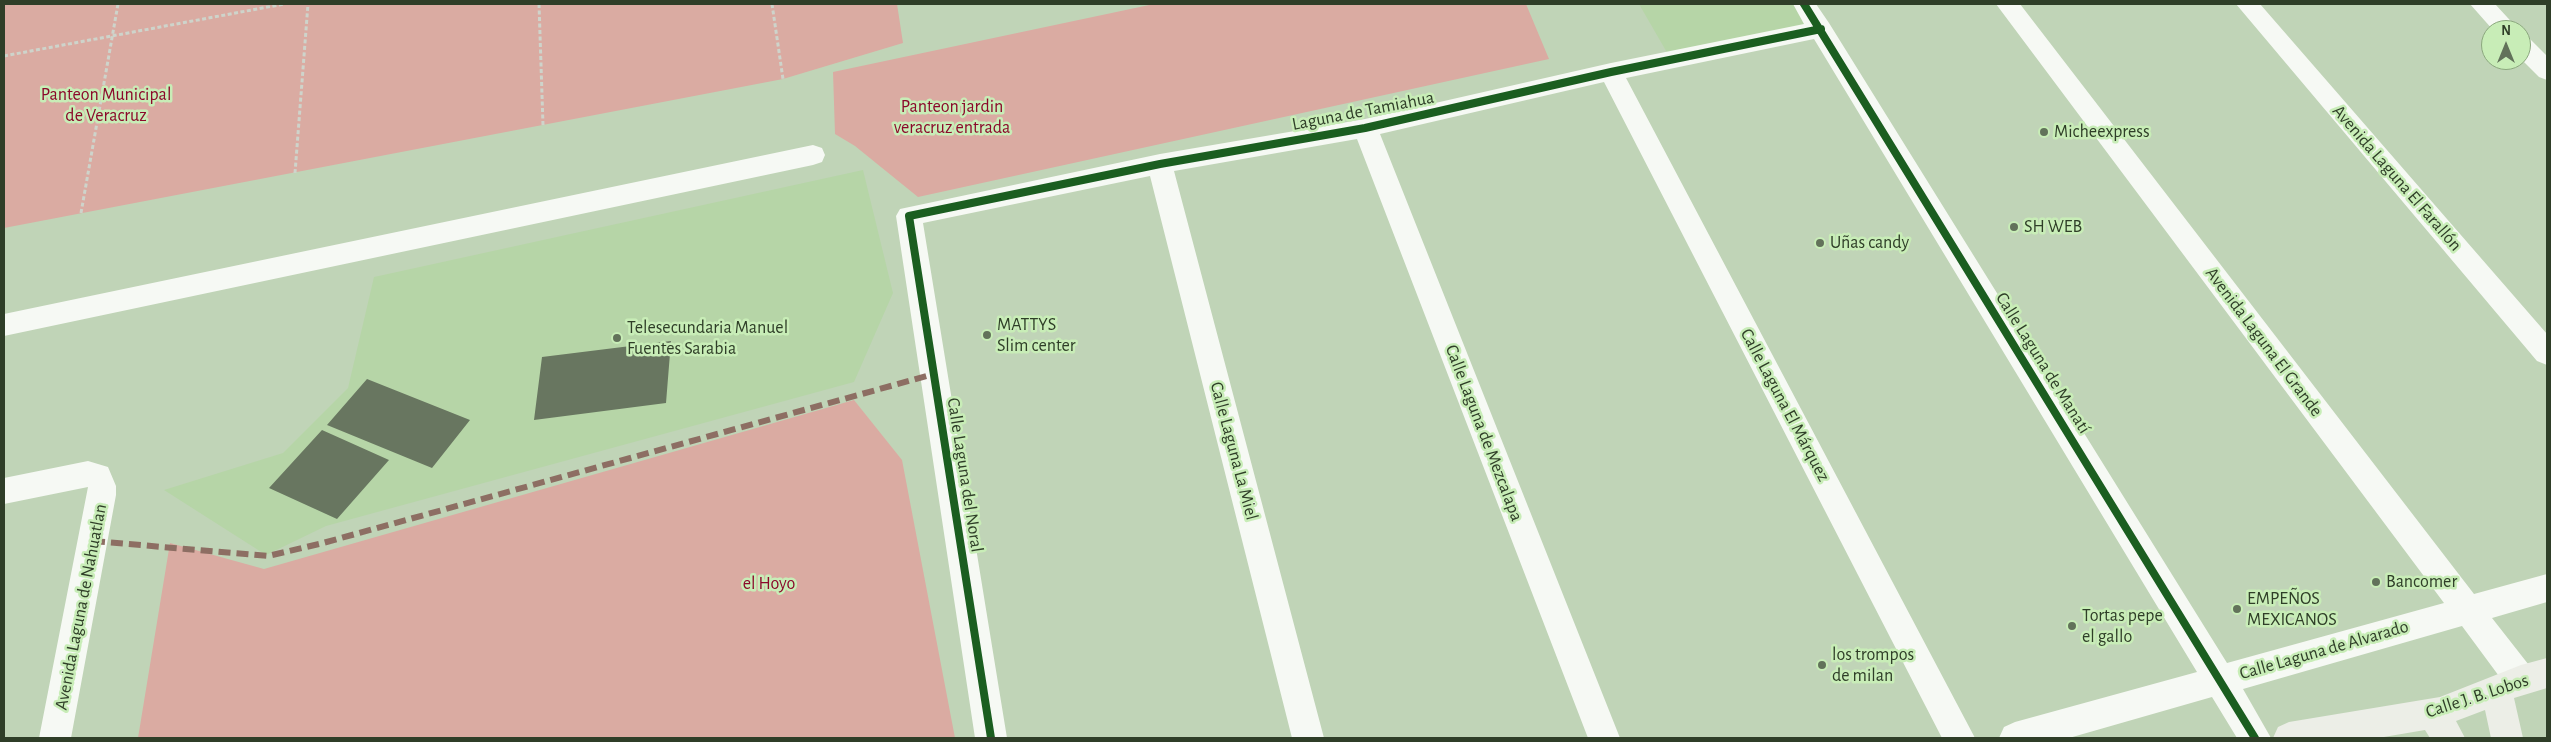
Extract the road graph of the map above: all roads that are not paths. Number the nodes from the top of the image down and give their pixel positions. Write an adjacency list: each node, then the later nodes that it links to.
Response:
1 (1804, 4): 6 (street, Calle Laguna de Manatí)
2 (2007, 4): 18 (street, Avenida Laguna El Grande)
3 (2246, 4): 15 (street, Avenida Laguna El Farallón)
4 (2481, 4): 5 (street)
5 (2497, 20)
6 (1821, 29): 9 (street, Laguna de Tamiahua); 19 (street, Calle Laguna de Manatí)
7 (2531, 54): 8 (street)
8 (2547, 71)
9 (1611, 72): 10 (street, Laguna de Tamiahua); 26 (street, Calle Laguna El Márquez)
10 (1364, 128): 12 (street, Laguna de Tamiahua); 25 (street, Calle Laguna de Mezcalapa)
11 (813, 155): 14 (street)
12 (1160, 164): 13 (street, Laguna de Tamiahua); 24 (street, Calle Laguna La Miel)
13 (909, 216): 23 (street, Calle Laguna del Noral)
14 (4, 326)
15 (2547, 353)
16 (4, 491): 22 (street, Avenida Laguna de Nahuatlan)
17 (2547, 588): 18 (street, Calle Laguna de Alvarado)
18 (2468, 609): 19 (street, Calle Laguna de Alvarado); 20 (street, Avenida Laguna El Grande)
19 (2220, 680): 27 (street, Calle Laguna de Alvarado); 28 (street, Calle Laguna de Manatí)
20 (2521, 681): 21 (main road, Calle J. B. Lobos); 30 (main road)
21 (2441, 726): 29 (main road, Calle J. B. Lobos)
22 (55, 738)
23 (991, 738)
24 (1308, 738)
25 (1604, 738)
26 (1959, 738)
27 (2015, 738)
28 (2255, 738)
29 (2289, 738)
30 (2507, 738)

